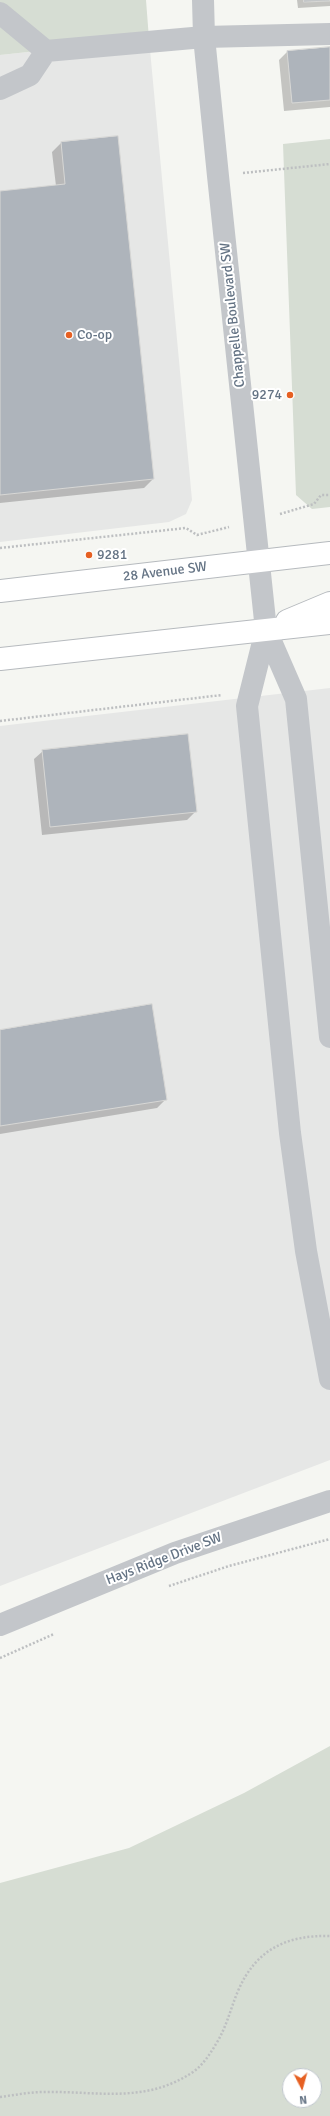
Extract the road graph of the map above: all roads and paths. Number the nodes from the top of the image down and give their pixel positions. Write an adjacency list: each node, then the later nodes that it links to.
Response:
1 (203, 0): 4 (street, Chappelle Boulevard SW)
2 (0, 13): 5 (street)
3 (330, 34): 4 (street)
4 (204, 37): 5 (street); 8 (street, Chappelle Boulevard SW)
5 (46, 51): 6 (street)
6 (0, 89)
7 (330, 164): 8 (path)
8 (218, 176): 14 (street, Chappelle Boulevard SW)
9 (330, 495): 10 (path)
10 (314, 504)
11 (197, 535): 12 (path)
12 (0, 548)
13 (330, 553): 14 (main road, 28 Avenue SW)
14 (258, 561): 15 (main road, 28 Avenue SW); 18 (street, Chappelle Boulevard SW)
15 (0, 591)
16 (330, 603): 18 (main road)
17 (330, 623): 18 (main road)
18 (266, 630): 19 (main road); 22 (street); 23 (street)
19 (0, 659)
20 (211, 697): 21 (path)
21 (0, 721)
22 (330, 1037)
23 (330, 1378)
24 (330, 1501): 27 (street, Hays Ridge Drive SW)
25 (330, 1539): 26 (path)
26 (162, 1588)
27 (0, 1625)
28 (56, 1633): 29 (path)
29 (0, 1658)
30 (330, 1936): 31 (path)
31 (0, 2097)

